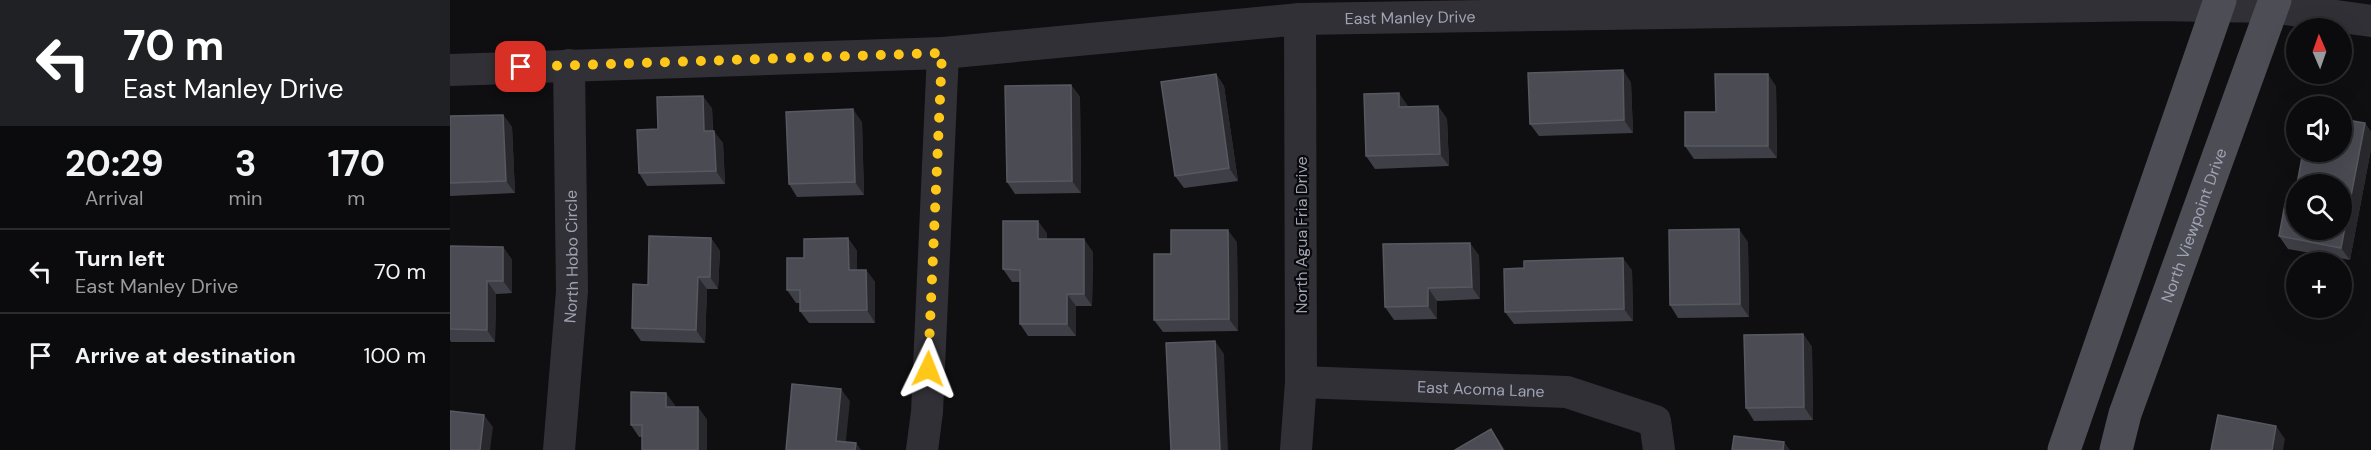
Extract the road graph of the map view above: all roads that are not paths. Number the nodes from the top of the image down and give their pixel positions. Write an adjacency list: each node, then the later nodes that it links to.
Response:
1 (2219, 3): 2 (street, East Manley Drive); 3 (street, East Manley Drive); 13 (main road)
2 (2273, 4): 4 (street, East Manley Drive); 14 (main road, North Viewpoint Drive)
3 (1300, 19): 5 (street, East Manley Drive); 8 (street, North Agua Fria Drive)
4 (2371, 21)
5 (942, 53): 6 (street, East Manley Drive); 11 (street)
6 (569, 65): 7 (street, East Manley Drive); 10 (street, North Hobo Circle)
7 (450, 70)
8 (1301, 382): 9 (street, East Acoma Lane); 12 (street, North Agua Fria Drive)
9 (1657, 435)
10 (560, 450)
11 (921, 450)
12 (1296, 450)
13 (2064, 450)
14 (2116, 450)

